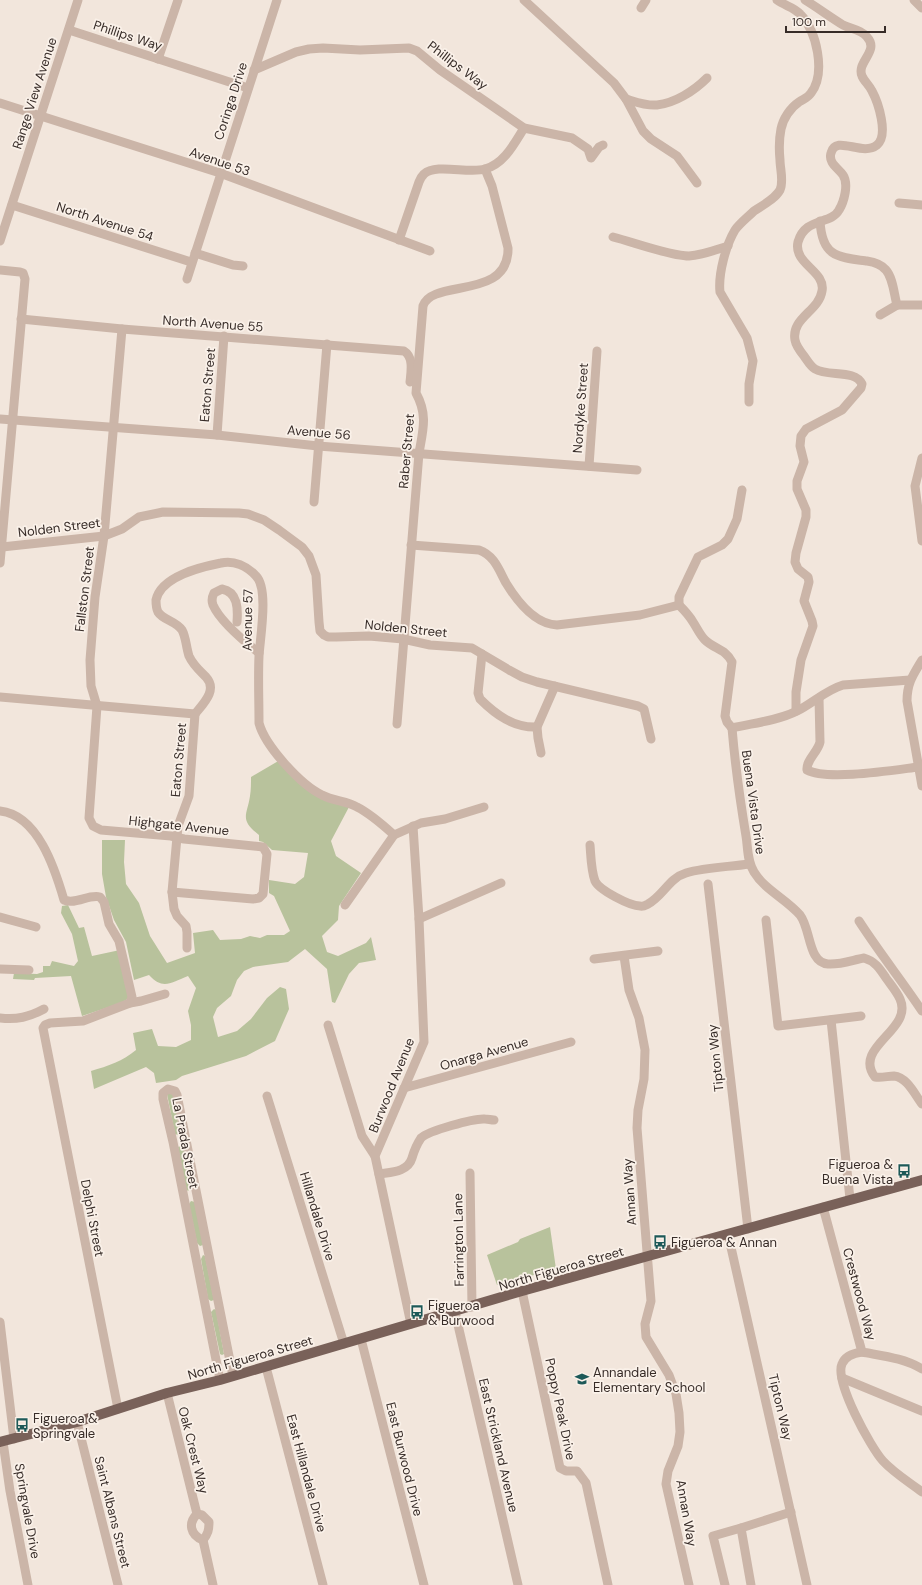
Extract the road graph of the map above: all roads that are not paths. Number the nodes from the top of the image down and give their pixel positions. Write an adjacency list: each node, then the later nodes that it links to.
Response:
1 (78, 0): 9 (street, Range View Avenue)
2 (178, 0): 10 (street)
3 (277, 0): 11 (street, Coringa Drive)
4 (524, 0): 14 (street)
5 (777, 0): 29 (street)
6 (805, 0): 25 (street)
7 (914, 0): 8 (street)
8 (922, 8)
9 (68, 30): 10 (street, Phillips Way); 16 (street, Range View Avenue)
10 (158, 59): 13 (street, Phillips Way)
11 (254, 70): 13 (street, Coringa Drive); 17 (street, Phillips Way)
12 (707, 78): 14 (street)
13 (248, 88): 20 (street, Coringa Drive)
14 (626, 99): 21 (street)
15 (0, 103): 16 (street, Avenue 53)
16 (40, 116): 20 (street, Avenue 53); 23 (street, Range View Avenue)
17 (524, 128): 18 (street, Phillips Way); 19 (street)
18 (603, 145)
19 (484, 170): 27 (street); 44 (street, Raber Street)
20 (220, 174): 27 (street, Avenue 53); 31 (street, Coringa Drive)
21 (697, 183)
22 (900, 203): 24 (street)
23 (12, 205): 28 (street, Range View Avenue); 32 (street, North Avenue 54)
24 (922, 205)
25 (820, 221): 36 (street); 73 (street)
26 (613, 237): 29 (street)
27 (399, 240): 30 (street, Avenue 53)
28 (0, 241)
29 (728, 246): 45 (street)
30 (430, 251)
31 (195, 253): 32 (street, Coringa Drive); 33 (street)
32 (191, 262): 35 (street, Coringa Drive)
33 (243, 266)
34 (0, 270): 39 (street)
35 (187, 279)
36 (897, 305): 37 (street); 38 (street)
37 (922, 306)
38 (880, 315)
39 (21, 319): 40 (street, North Avenue 55); 47 (street)
40 (122, 329): 41 (street, North Avenue 55); 48 (street, Fallston Street)
41 (224, 336): 42 (street, North Avenue 55); 49 (street, Eaton Street)
42 (327, 344): 44 (street, North Avenue 55); 50 (street)
43 (598, 351): 53 (street, Nordyke Street)
44 (416, 393): 51 (street, Raber Street)
45 (749, 402)
46 (0, 420): 47 (street, Avenue 56)
47 (12, 420): 48 (street, Avenue 56); 60 (street)
48 (114, 428): 49 (street, Avenue 56); 57 (street, Fallston Street)
49 (216, 435): 50 (street, Avenue 56)
50 (318, 446): 51 (street, Avenue 56); 56 (street)
51 (419, 453): 53 (street, Avenue 56); 59 (street, Raber Street)
52 (922, 458): 58 (street)
53 (589, 466): 54 (street, Avenue 56)
54 (637, 470)
55 (742, 490): 62 (street)
56 (314, 502)
57 (104, 536): 60 (street, Nolden Street); 64 (street, Nolden Street); 72 (street, Fallston Street)
58 (922, 541)
59 (411, 544): 62 (street); 64 (street, Raber Street)
60 (2, 547): 61 (street)
61 (0, 563)
62 (679, 605): 77 (street, Buena Vista Drive)
63 (237, 622): 65 (street)
64 (403, 640): 66 (street, Nolden Street); 75 (street, Raber Street)
65 (259, 653): 74 (street, Avenue 57); 86 (street, Avenue 57)
66 (482, 654): 69 (street, Nolden Street); 76 (street)
67 (922, 660): 68 (street)
68 (910, 680): 71 (street); 80 (street)
69 (555, 686): 76 (street); 78 (street, Nolden Street)
70 (0, 697): 72 (street)
71 (819, 698): 73 (street); 80 (street)
72 (97, 706): 74 (street); 84 (street, Fallston Street)
73 (796, 711): 77 (street)
74 (195, 714): 87 (street, Eaton Street)
75 (397, 724)
76 (537, 727): 79 (street)
77 (732, 728): 89 (street, Buena Vista Drive)
78 (651, 739)
79 (541, 753)
80 (918, 767): 81 (street)
81 (922, 786)
82 (484, 807): 85 (street)
83 (0, 811): 107 (street)
84 (93, 826): 87 (street, Highgate Avenue)
85 (413, 826): 86 (street); 95 (street, Burwood Avenue)
86 (394, 835): 93 (street)
87 (177, 838): 92 (street, Eaton Street); 92 (street, Highgate Avenue)
88 (590, 845): 89 (street)
89 (749, 864): 103 (street, Buena Vista Drive)
90 (501, 883): 95 (street)
91 (708, 884): 129 (street, Tipton Way)
92 (172, 892): 99 (street, Eaton Street)
93 (345, 905)
94 (0, 917): 98 (street)
95 (419, 919): 115 (street, Burwood Avenue)
96 (766, 920): 112 (street)
97 (859, 921): 103 (street)
98 (36, 927)
99 (187, 948)
100 (658, 951): 101 (street)
101 (624, 956): 102 (street); 133 (street, Annan Way)
102 (594, 958)
103 (879, 961): 109 (street); 117 (street)
104 (0, 969): 105 (street)
105 (29, 970)
106 (166, 994): 107 (street)
107 (130, 1003): 150 (street, Delphi Street)
108 (44, 1009): 111 (street)
109 (922, 1011)
110 (861, 1016): 112 (street)
111 (0, 1018)
112 (831, 1020): 127 (street)
113 (328, 1025): 121 (street)
114 (571, 1042): 115 (street, Onarga Avenue)
115 (404, 1088): 121 (street, Burwood Avenue)
116 (267, 1096): 142 (street, Hillandale Drive)
117 (922, 1104)
118 (494, 1120): 123 (street)
119 (185, 1140): 120 (street); 120 (street, La Prada Street); 125 (street, La Prada Street)
120 (173, 1142): 126 (street, La Prada Street)
121 (375, 1156): 123 (street)
122 (470, 1173): 137 (street, Farrington Lane)
123 (379, 1174): 140 (street)
124 (922, 1180): 127 (main road, North Figueroa Street)
125 (196, 1195): 126 (street); 131 (street, La Prada Street)
126 (184, 1198): 132 (street, La Prada Street)
127 (850, 1199): 128 (main road, North Figueroa Street)
128 (823, 1207): 129 (main road, North Figueroa Street); 143 (street, Crestwood Way)
129 (748, 1229): 130 (main road, North Figueroa Street)
130 (728, 1234): 133 (main road, North Figueroa Street); 156 (street, Tipton Way)
131 (207, 1250): 132 (street); 135 (street, La Prada Street)
132 (195, 1253): 136 (street, La Prada Street)
133 (647, 1257): 134 (main road, North Figueroa Street); 167 (street, Annan Way)
134 (522, 1291): 137 (main road, North Figueroa Street); 166 (street, Poppy Peak Drive)
135 (218, 1304): 136 (street); 146 (street, La Prada Street)
136 (205, 1306): 148 (street, La Prada Street)
137 (472, 1307): 138 (main road, North Figueroa Street)
138 (455, 1312): 140 (main road, North Figueroa Street); 165 (street, East Strickland Avenue)
139 (0, 1322): 153 (street)
140 (411, 1324): 141 (main road, North Figueroa Street)
141 (361, 1339): 142 (main road, North Figueroa Street); 164 (street, East Burwood Drive)
142 (344, 1344): 144 (main road, North Figueroa Street)
143 (862, 1352): 145 (street); 147 (street, Crestwood Way)
144 (266, 1367): 146 (main road, North Figueroa Street); 163 (street, East Hillandale Drive)
145 (922, 1369)
146 (233, 1376): 148 (main road, North Figueroa Street)
147 (842, 1378): 151 (street); 155 (street, Crestwood Way)
148 (220, 1380): 149 (main road, North Figueroa Street)
149 (167, 1394): 150 (main road, North Figueroa Street); 157 (street, Oak Crest Way)
150 (118, 1409): 152 (main road, North Figueroa Street)
151 (922, 1411)
152 (77, 1422): 153 (main road, North Figueroa Street); 161 (street, Saint Albans Street)
153 (14, 1439): 154 (main road, North Figueroa Street)
154 (1, 1442): 160 (street, Springvale Drive)
155 (922, 1492)
156 (791, 1512): 158 (street); 170 (street, Tipton Way)
157 (197, 1514): 159 (street); 159 (street)
158 (741, 1528): 168 (street); 169 (street)
159 (203, 1540): 162 (street)
160 (28, 1585)
161 (118, 1585)
162 (214, 1585)
163 (323, 1585)
164 (424, 1585)
165 (518, 1585)
166 (608, 1585)
167 (689, 1585)
168 (724, 1585)
169 (751, 1585)
170 (807, 1585)

